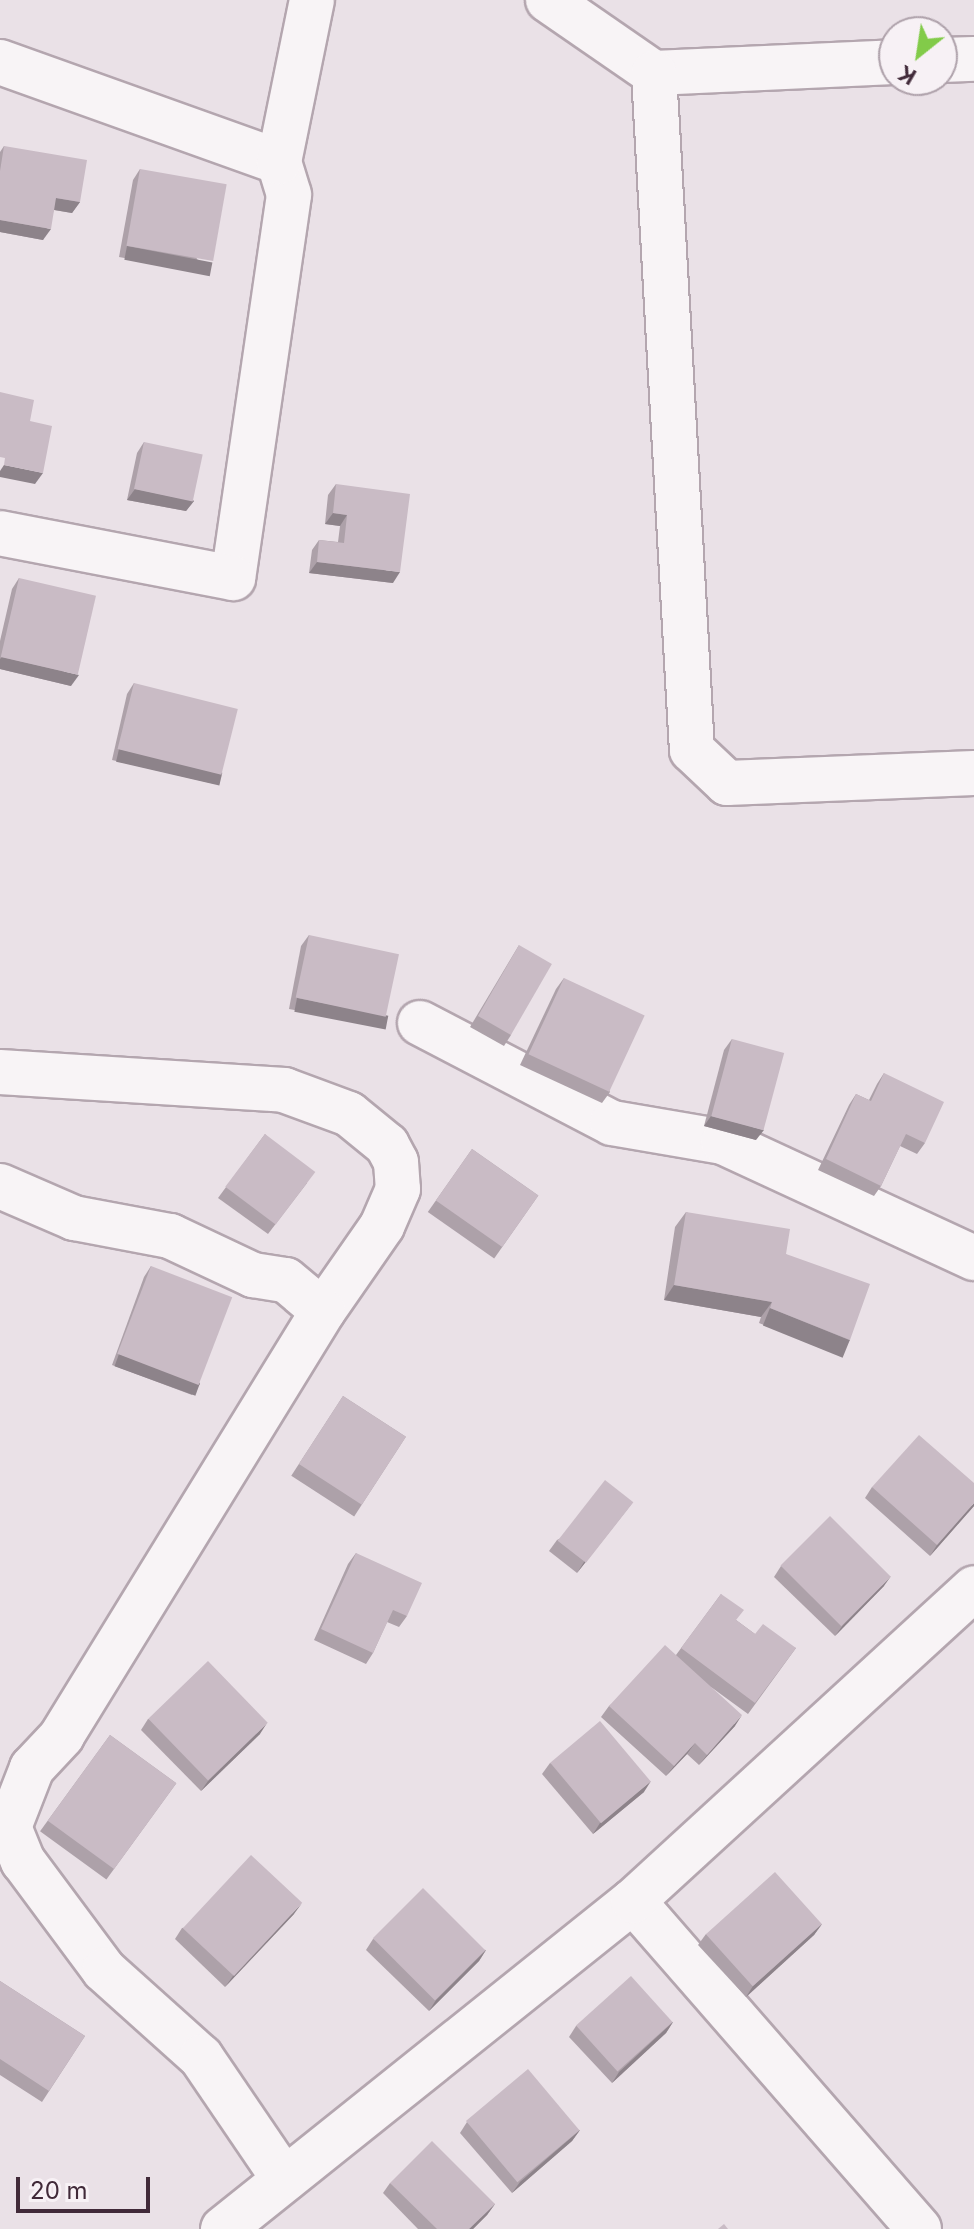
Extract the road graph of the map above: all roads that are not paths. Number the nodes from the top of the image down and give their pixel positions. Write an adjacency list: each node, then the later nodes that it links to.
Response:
1 (312, 0): 6 (street)
2 (548, 0): 5 (street)
3 (0, 62): 6 (street)
4 (878, 63): 5 (street)
5 (654, 73): 8 (street)
6 (279, 162): 7 (street)
7 (0, 533)
8 (974, 773)
9 (420, 1023): 12 (street)
10 (0, 1072): 13 (street)
11 (0, 1186): 13 (street)
12 (974, 1258)
13 (323, 1311): 16 (street)
14 (974, 1588): 15 (street)
15 (633, 1901): 16 (street); 18 (street)
16 (284, 2179): 17 (street)
17 (223, 2229)
18 (919, 2229)

